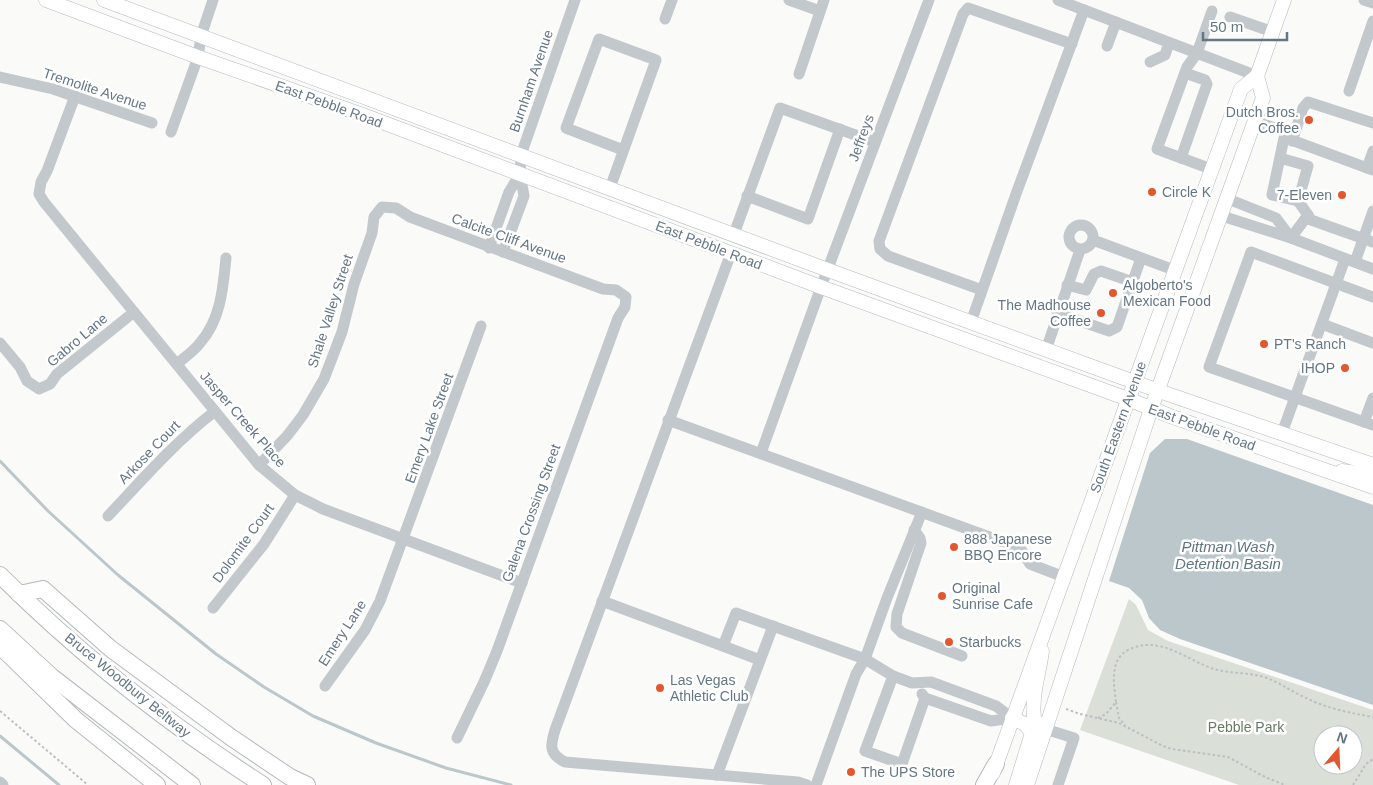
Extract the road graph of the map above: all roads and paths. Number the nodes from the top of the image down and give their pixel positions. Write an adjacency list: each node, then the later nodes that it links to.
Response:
1 (46, 0): 25 (main road, East Pebble Road)
2 (104, 0): 20 (main road, East Pebble Road)
3 (213, 0): 20 (street)
4 (575, 0): 42 (street, Burnham Avenue)
5 (672, 0): 16 (street)
6 (789, 0): 12 (street)
7 (929, 0): 39 (street, Jeffreys)
8 (1058, 0): 13 (street)
9 (1284, 0): 19 (main road, South Eastern Avenue)
10 (1364, 0): 11 (street)
11 (1373, 3)
12 (822, 5): 28 (street)
13 (1084, 10): 18 (street); 22 (street)
14 (1212, 11): 24 (street)
15 (1230, 17): 19 (street)
16 (665, 19)
17 (1373, 21): 31 (street)
18 (1116, 22): 21 (street); 23 (street)
19 (1273, 32): 29 (main road, South Eastern Avenue)
20 (201, 36): 25 (street); 42 (main road, East Pebble Road)
21 (1170, 43): 24 (street); 26 (street)
22 (1072, 44): 74 (street); 74 (street)
23 (1107, 46)
24 (1197, 53): 27 (street); 29 (street)
25 (198, 57): 37 (street); 47 (main road, East Pebble Road)
26 (1150, 62)
27 (1185, 73): 43 (street); 43 (street)
28 (799, 74)
29 (1257, 76): 33 (main road, South Eastern Avenue); 45 (main road, South Eastern Avenue)
30 (0, 77): 32 (street, Tremolite Avenue)
31 (1349, 91)
32 (75, 96): 34 (street, Tremolite Avenue); 77 (street, Jasper Creek Place)
33 (1255, 120): 38 (street); 50 (main road, South Eastern Avenue)
34 (152, 123)
35 (1373, 123): 38 (street)
36 (840, 129): 39 (street); 49 (street); 49 (street)
37 (171, 132)
38 (1288, 139): 44 (street); 46 (street)
39 (876, 142): 68 (street, Jeffreys)
40 (623, 150): 40 (street); 48 (street)
41 (1373, 151): 46 (street)
42 (521, 155): 47 (street, Burnham Avenue); 48 (main road, East Pebble Road)
43 (1181, 158): 45 (street)
44 (1280, 158): 51 (street); 51 (street)
45 (1211, 169): 69 (main road, South Eastern Avenue)
46 (1370, 169)
47 (520, 174): 60 (street); 62 (street, Burnham Avenue); 63 (main road, East Pebble Road)
48 (610, 188): 56 (main road, East Pebble Road)
49 (747, 196): 56 (street)
50 (1228, 200): 55 (main road, South Eastern Avenue); 57 (street)
51 (1298, 201): 54 (street)
52 (382, 207): 60 (street, Calcite Cliff Avenue); 97 (street, Shale Valley Street)
53 (1373, 211): 59 (street)
54 (1308, 215): 57 (street); 59 (street)
55 (1222, 216): 57 (street); 87 (main road, South Eastern Avenue)
56 (734, 234): 68 (main road, East Pebble Road)
57 (1291, 238): 66 (street)
58 (1093, 240): 61 (street); 61 (street); 65 (street)
59 (1368, 240): 66 (street)
60 (489, 248): 62 (street, Calcite Cliff Avenue)
61 (1080, 250): 72 (street)
62 (503, 252): 75 (street, Calcite Cliff Avenue)
63 (731, 253): 73 (main road, East Pebble Road); 93 (street)
64 (226, 258): 85 (street)
65 (1141, 258): 69 (street); 70 (street)
66 (1350, 260): 67 (street); 71 (street)
67 (1373, 269)
68 (828, 270): 73 (street, Jeffreys); 79 (main road, East Pebble Road)
69 (1174, 270): 86 (main road, South Eastern Avenue)
70 (1133, 282): 72 (street); 78 (street)
71 (1336, 283): 76 (street); 80 (street); 88 (street)
72 (1067, 286): 78 (street)
73 (821, 287): 90 (main road, East Pebble Road); 96 (street, Jeffreys)
74 (982, 290): 79 (street)
75 (626, 297): 109 (street, Galena Crossing Street)
76 (1373, 297)
77 (134, 312): 82 (street, Gabro Lane); 85 (street, Jasper Creek Place)
78 (1057, 314): 84 (street)
79 (971, 322): 84 (main road, East Pebble Road)
80 (1322, 324): 83 (street); 88 (street)
81 (481, 326): 106 (street, Emery Lake Street)
82 (0, 343)
83 (1373, 343)
84 (1046, 350): 86 (main road, East Pebble Road)
85 (177, 364): 92 (street, Jasper Creek Place)
86 (1134, 381): 87 (main road, East Pebble Road); 90 (main road, South Eastern Avenue)
87 (1158, 390): 91 (main road, South Eastern Avenue); 95 (main road, East Pebble Road)
88 (1295, 397): 94 (street); 95 (street)
89 (1373, 398): 94 (street)
90 (1128, 399): 91 (main road, East Pebble Road); 108 (main road, South Eastern Avenue)
91 (1151, 409): 99 (main road, East Pebble Road); 132 (main road, South Eastern Avenue)
92 (214, 412): 97 (street, Jasper Creek Place); 104 (street, Arkose Court)
93 (668, 420): 96 (street); 111 (street)
94 (1369, 424)
95 (1282, 433): 98 (main road, East Pebble Road)
96 (761, 453): 103 (street)
97 (259, 465): 102 (street, Jasper Creek Place)
98 (1373, 465)
99 (1324, 470): 100 (main road); 101 (main road, East Pebble Road)
100 (1373, 475)
101 (1373, 487)
102 (295, 494): 106 (street, Jasper Creek Place); 112 (street, Dolomite Court)
103 (922, 512): 105 (street); 108 (street)
104 (108, 516)
105 (914, 530): 118 (street); 120 (street)
106 (404, 540): 109 (street, Jasper Creek Place); 123 (street, Emery Lane)
107 (0, 575): 110 (highway, Bruce Woodbury Beltway)
108 (1064, 577): 114 (main road, South Eastern Avenue)
109 (522, 583): 133 (street, Galena Crossing Street)
110 (19, 594): 142 (highway, Bruce Woodbury Beltway); 143 (highway)
111 (602, 601): 117 (street); 136 (street)
112 (213, 608)
113 (773, 626): 117 (street); 119 (street); 120 (street)
114 (1045, 626): 129 (main road, South Eastern Avenue); 132 (main road)
115 (0, 629): 141 (highway)
116 (0, 646): 140 (highway)
117 (723, 646): 119 (street)
118 (962, 656)
119 (760, 660): 136 (street)
120 (865, 660): 121 (street); 145 (street)
121 (893, 676): 122 (street); 124 (street)
122 (912, 683): 124 (street); 129 (street)
123 (326, 686)
124 (926, 698): 129 (street)
125 (1116, 702): 128 (path); 130 (path); 131 (path)
126 (1064, 708): 130 (path)
127 (0, 711): 139 (path)
128 (1373, 717)
129 (1012, 718): 135 (main road, South Eastern Avenue); 148 (main road)
130 (1098, 718): 131 (path)
131 (1126, 726): 151 (path)
132 (1045, 729): 149 (main road, South Eastern Avenue); 150 (street)
133 (458, 738)
134 (1373, 758): 152 (path)
135 (996, 764): 146 (highway); 147 (main road, South Eastern Avenue)
136 (717, 775): 144 (street)
137 (0, 782): 138 (street)
138 (3, 785)
139 (88, 785)
140 (156, 785)
141 (192, 785)
142 (263, 785)
143 (307, 785)
144 (807, 785)
145 (816, 785)
146 (984, 785)
147 (988, 785)
148 (1016, 785)
149 (1027, 785)
150 (1058, 785)
151 (1285, 785)
152 (1353, 785)

